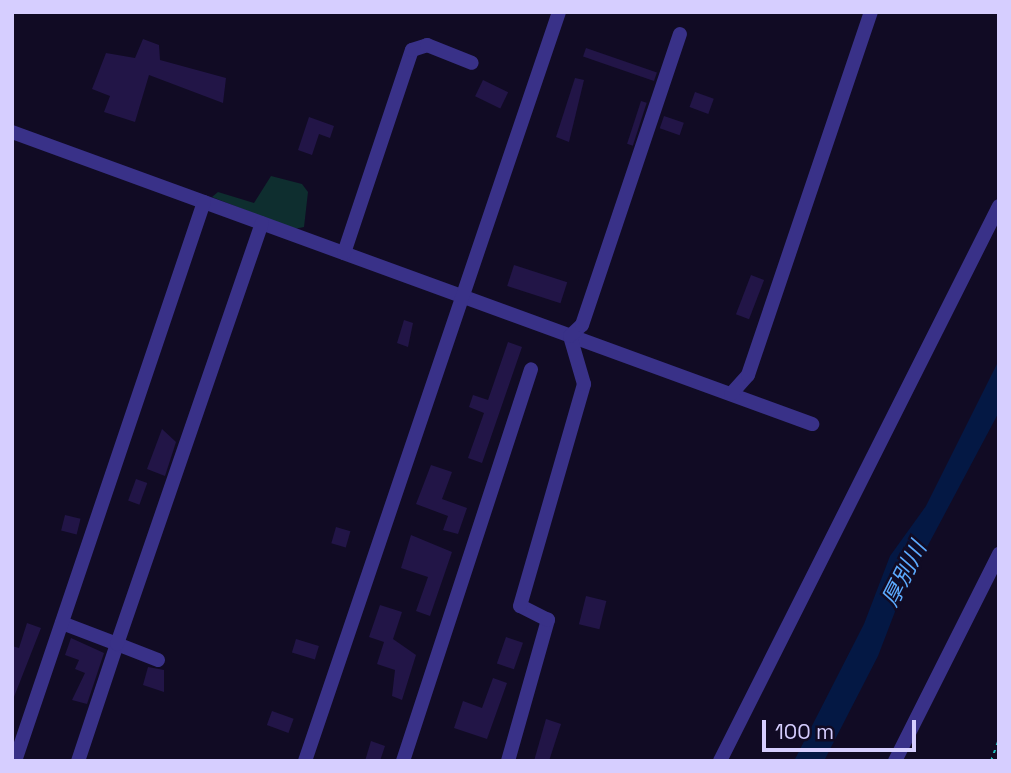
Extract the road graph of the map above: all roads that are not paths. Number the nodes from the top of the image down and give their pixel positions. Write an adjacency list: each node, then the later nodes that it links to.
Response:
1 (559, 12): 10 (street)
2 (871, 12): 13 (street)
3 (680, 34): 11 (street)
4 (472, 63): 9 (street)
5 (12, 132): 6 (street)
6 (204, 202): 8 (street); 16 (street)
7 (999, 206): 24 (street)
8 (262, 223): 9 (street); 17 (street)
9 (344, 253): 10 (street)
10 (460, 295): 11 (street); 21 (street)
11 (570, 336): 13 (street); 23 (street)
12 (531, 369): 22 (street)
13 (731, 394): 14 (street)
14 (812, 424)
15 (999, 554): 25 (street)
16 (62, 624): 17 (street); 19 (street)
17 (117, 644): 18 (street); 20 (street)
18 (158, 660)
19 (15, 761)
20 (78, 761)
21 (305, 761)
22 (403, 761)
23 (508, 761)
24 (720, 761)
25 (895, 761)

